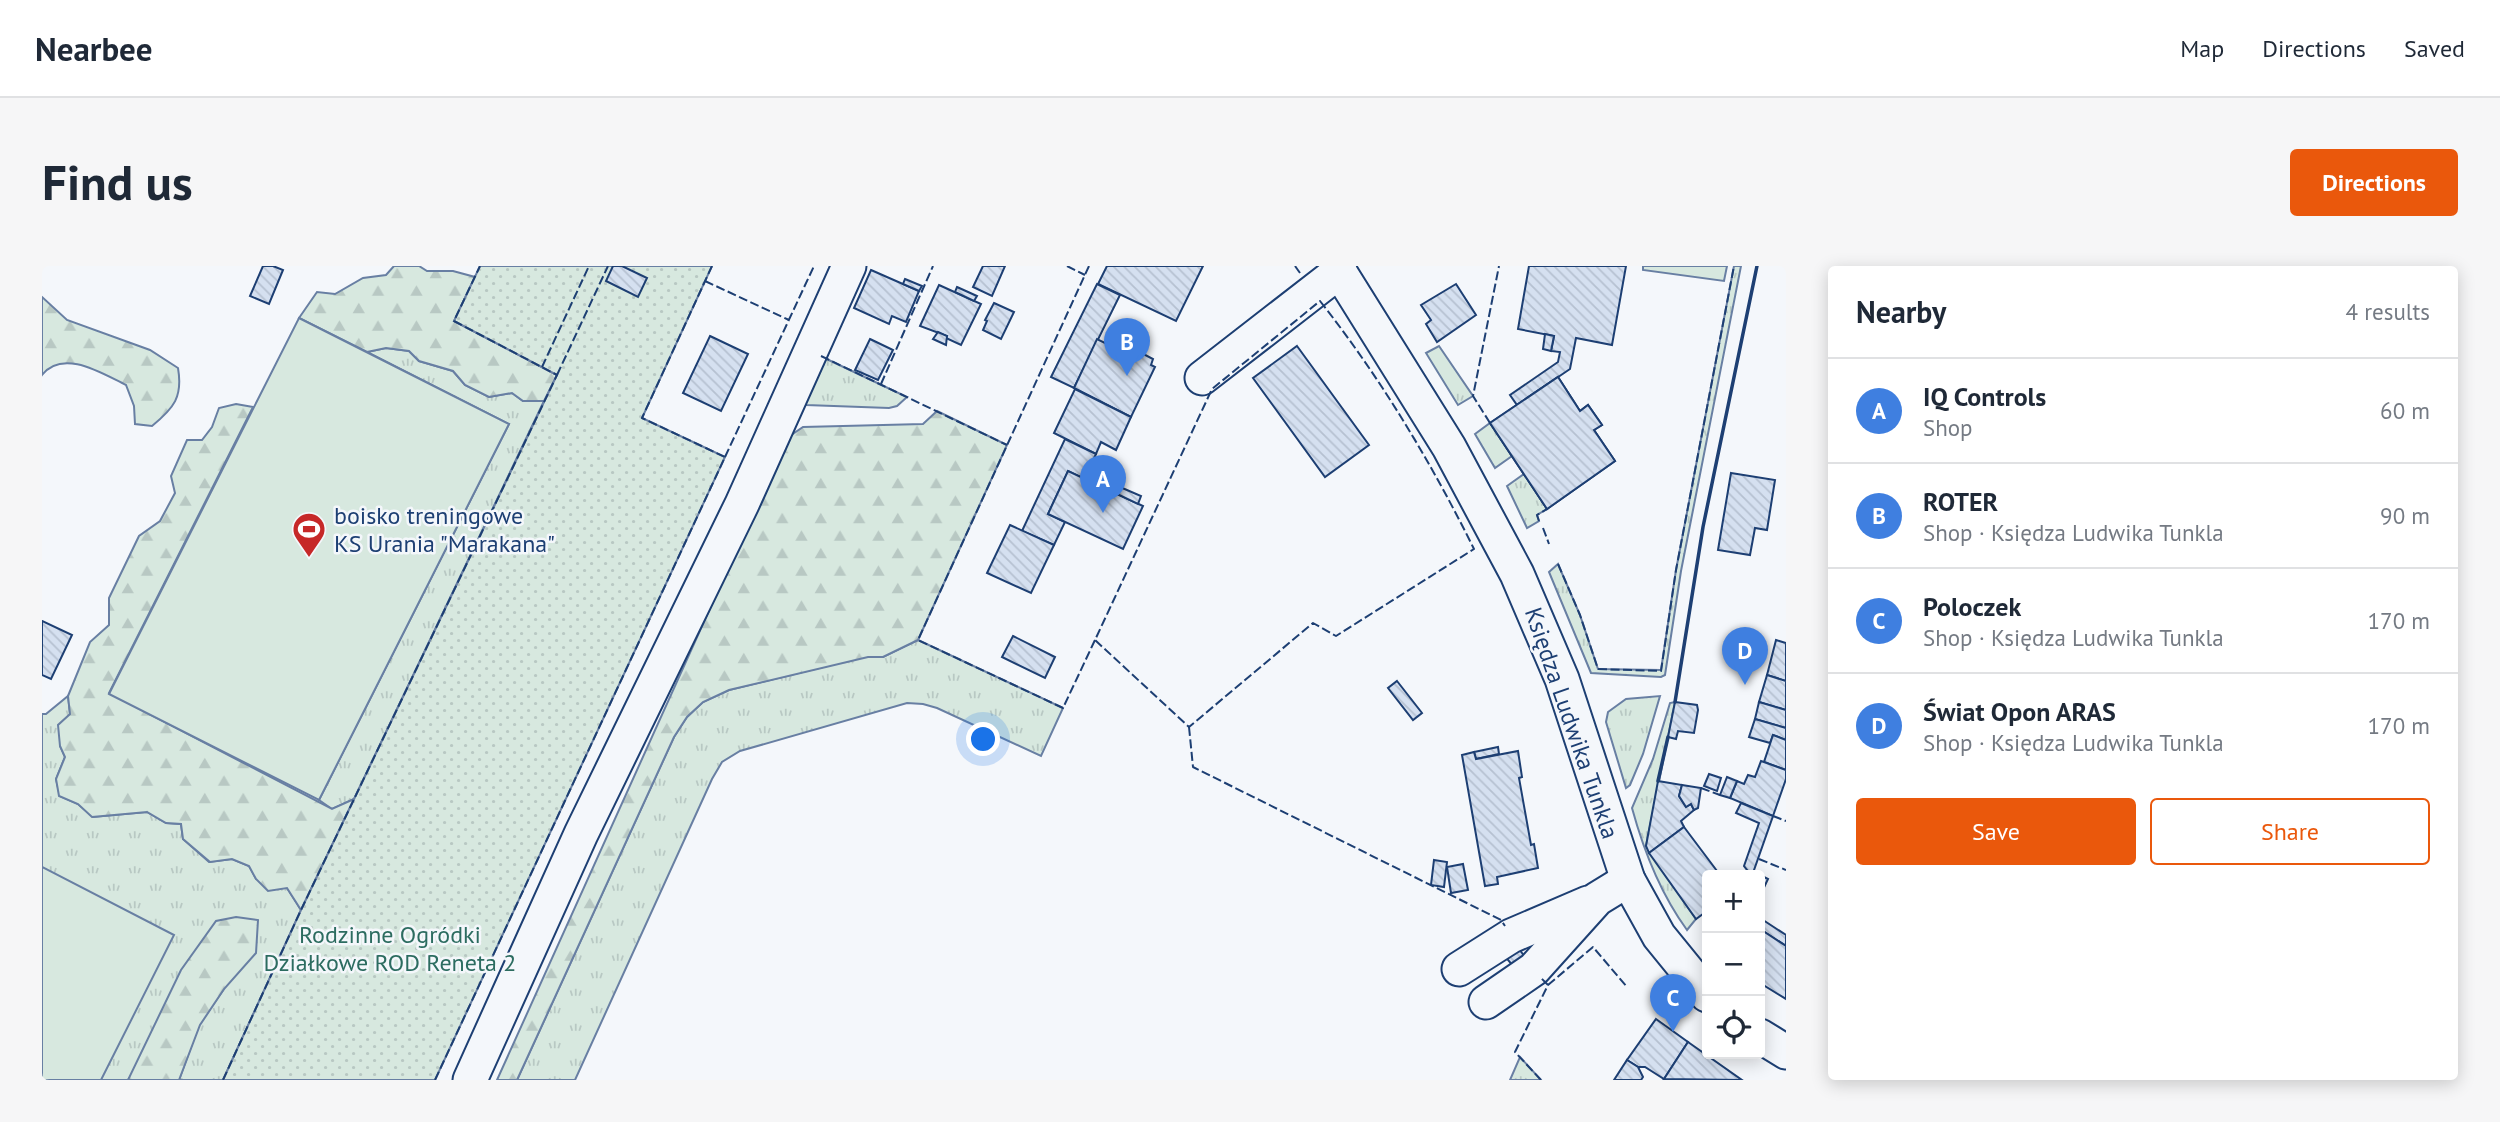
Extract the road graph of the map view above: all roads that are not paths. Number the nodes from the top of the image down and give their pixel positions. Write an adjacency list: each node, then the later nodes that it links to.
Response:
1 (849, 266): 11 (street)
2 (1338, 269): 3 (street); 4 (street, Księdza Ludwika Tunkla)
3 (1202, 378)
4 (1628, 880): 5 (street); 7 (street, Księdza Ludwika Tunkla)
5 (1597, 899): 6 (street); 8 (street)
6 (1460, 969)
7 (1702, 989)
8 (1486, 1002)
9 (1765, 1038): 10 (street)
10 (1786, 1052)
11 (470, 1080)

